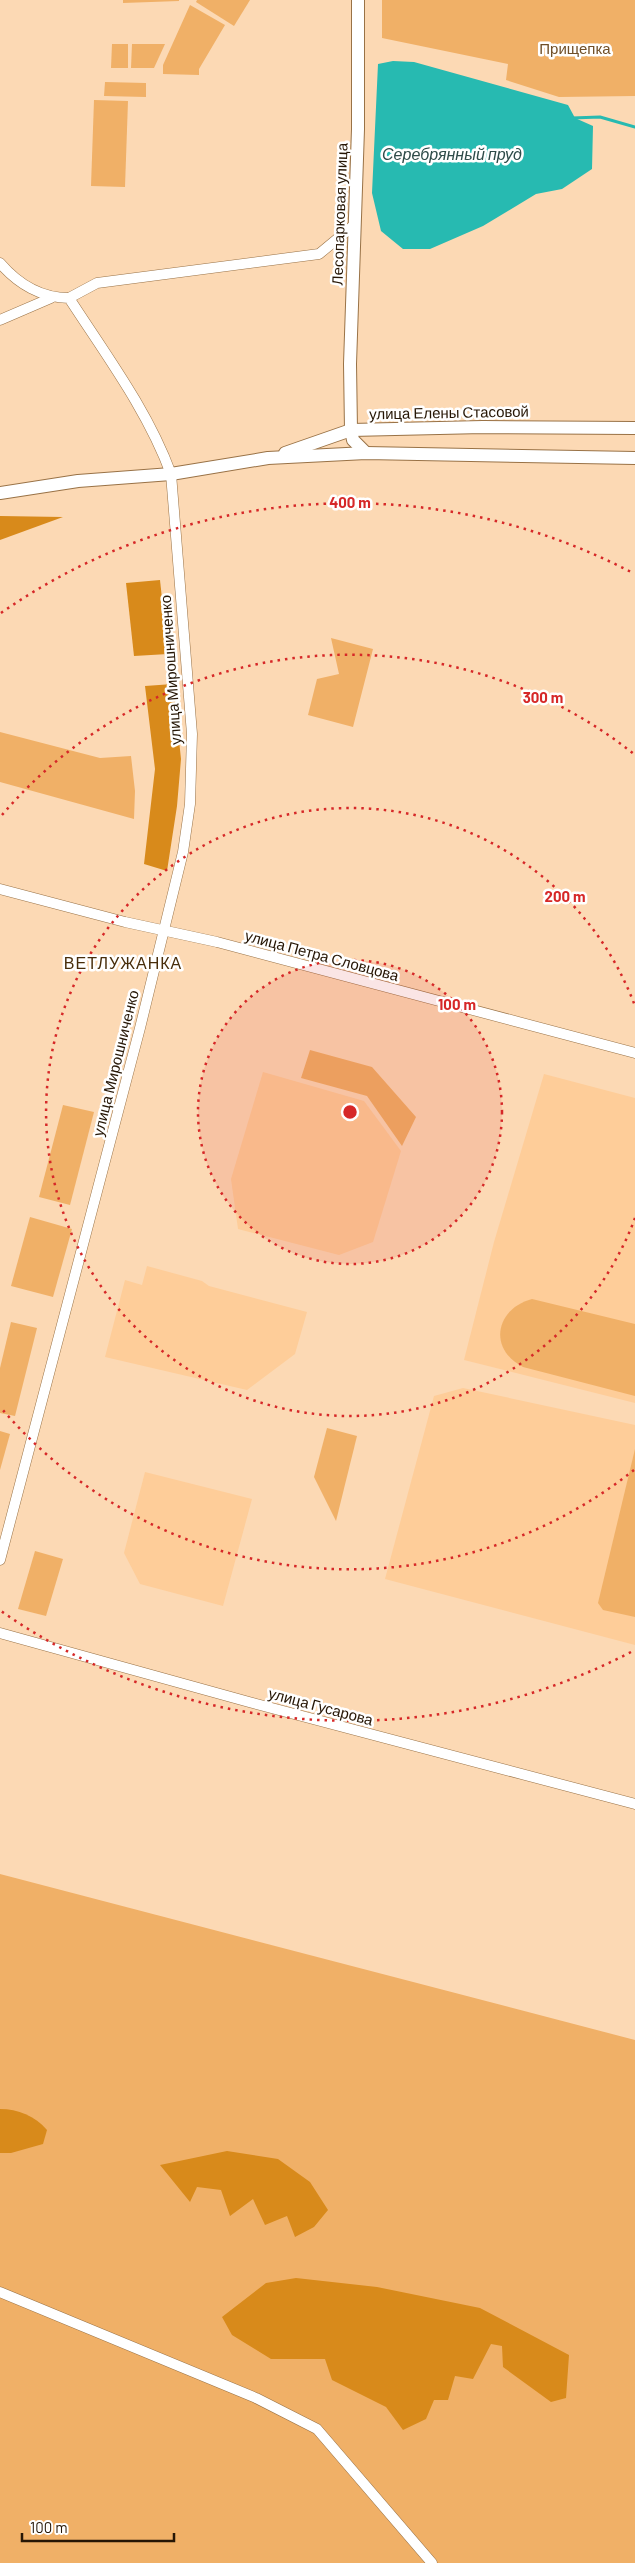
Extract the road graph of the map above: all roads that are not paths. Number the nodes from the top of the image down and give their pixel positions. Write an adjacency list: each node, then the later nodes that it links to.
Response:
1 (358, 0): 2 (main road, Лесопарковая улица)
2 (354, 225): 5 (street); 8 (main road, Лесопарковая улица)
3 (0, 263): 4 (street)
4 (51, 298): 5 (street); 6 (street)
5 (69, 298): 12 (street)
6 (0, 320)
7 (635, 428): 8 (main road, улица Елены Стасовой)
8 (351, 430): 9 (main road); 10 (main road, улица Елены Стасовой)
9 (366, 453): 10 (main road, улица Елены Стасовой); 11 (main road, улица Елены Стасовой)
10 (268, 458): 12 (main road, улица Елены Стасовой)
11 (635, 458)
12 (171, 474): 13 (main road, улица Елены Стасовой); 15 (street, улица Мирошниченко)
13 (0, 493)
14 (0, 889): 15 (street, улица Петра Словцова)
15 (164, 929): 16 (street, улица Петра Словцова); 17 (street, улица Мирошниченко)
16 (635, 1054)
17 (0, 1560)
18 (0, 1633): 19 (street, улица Гусарова)
19 (635, 1804)
20 (0, 2292): 21 (street)
21 (432, 2563)

